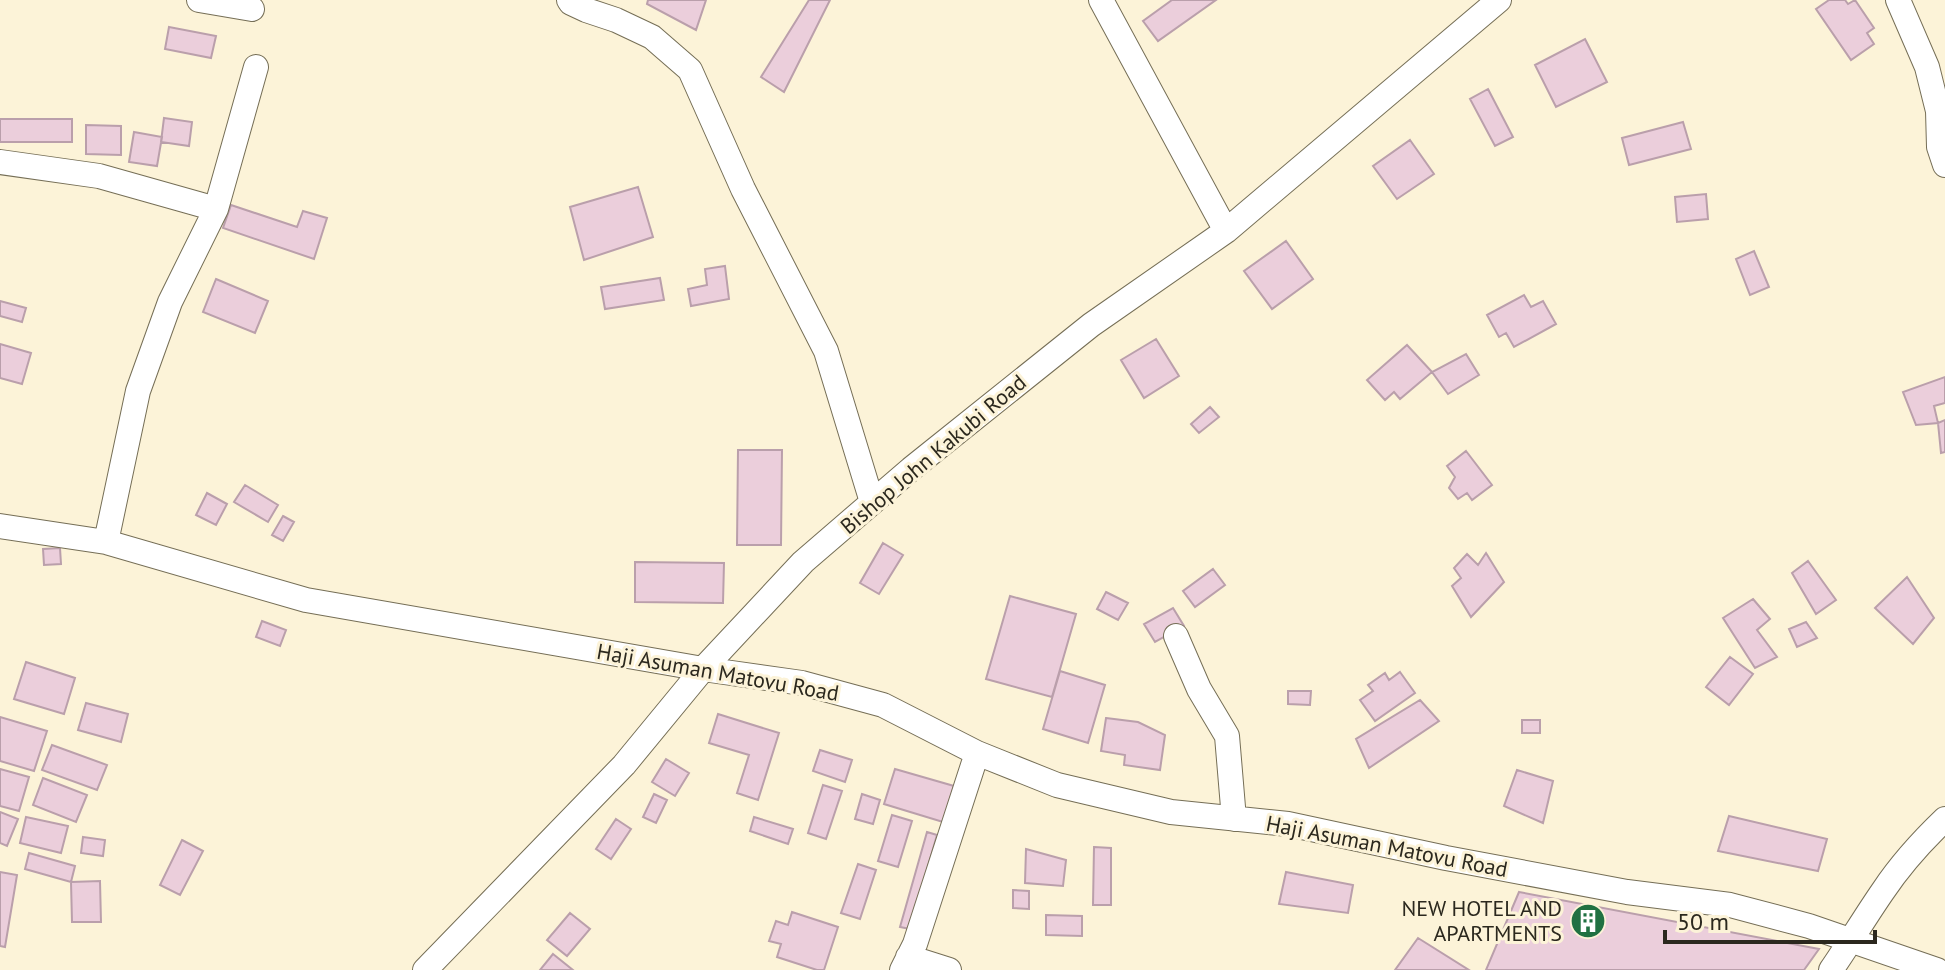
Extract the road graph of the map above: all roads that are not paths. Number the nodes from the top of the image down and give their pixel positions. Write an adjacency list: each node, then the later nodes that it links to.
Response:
1 (199, 0): 6 (street)
2 (569, 0): 13 (street)
3 (1101, 0): 12 (street)
4 (1499, 0): 12 (street, Bishop John Kakubi Road)
5 (1898, 0): 8 (street)
6 (252, 9)
7 (256, 67): 11 (street)
8 (1942, 110): 10 (street)
9 (0, 162): 11 (street)
10 (1945, 165)
11 (216, 209): 15 (street)
12 (1226, 231): 13 (street, Bishop John Kakubi Road)
13 (872, 502): 17 (street, Bishop John Kakubi Road)
14 (0, 526): 15 (street, Haji Asuman Matovu Road)
15 (106, 542): 17 (street, Haji Asuman Matovu Road)
16 (1176, 636): 19 (street)
17 (703, 669): 18 (street, Haji Asuman Matovu Road); 23 (street, Bishop John Kakubi Road)
18 (977, 753): 19 (street, Haji Asuman Matovu Road); 22 (street)
19 (1234, 819): 21 (street, Haji Asuman Matovu Road)
20 (1945, 819): 21 (street)
21 (1852, 940): 25 (street); 26 (street, Haji Asuman Matovu Road)
22 (905, 964): 24 (street)
23 (425, 970)
24 (949, 970)
25 (1831, 970)
26 (1937, 970)

